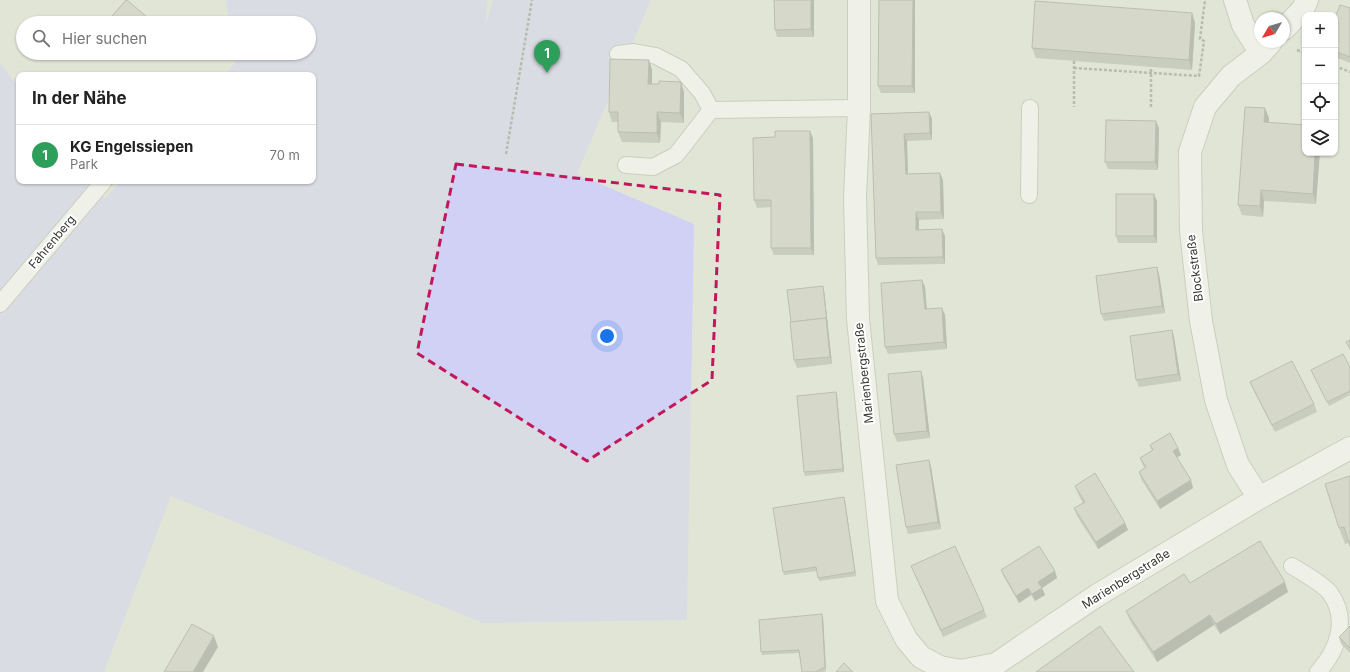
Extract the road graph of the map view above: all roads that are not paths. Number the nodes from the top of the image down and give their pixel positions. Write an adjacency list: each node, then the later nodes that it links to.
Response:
1 (858, 0): 8 (street, Marienbergstraße)
2 (1235, 0): 5 (street, Blockstraße)
3 (1307, 0): 4 (street)
4 (1290, 23)
5 (1254, 36)
6 (1266, 48): 16 (street, Blockstraße)
7 (618, 54): 10 (lane)
8 (859, 108): 10 (lane); 18 (street, Marienbergstraße)
9 (1030, 108): 13 (lane)
10 (712, 110): 11 (lane)
11 (626, 165)
12 (101, 184): 14 (lane, Fahrenberg)
13 (1029, 195)
14 (0, 304)
15 (1350, 448): 16 (street, Marienbergstraße)
16 (1259, 498): 18 (street, Marienbergstraße)
17 (1292, 566): 19 (lane)
18 (996, 668)
19 (1318, 672)

